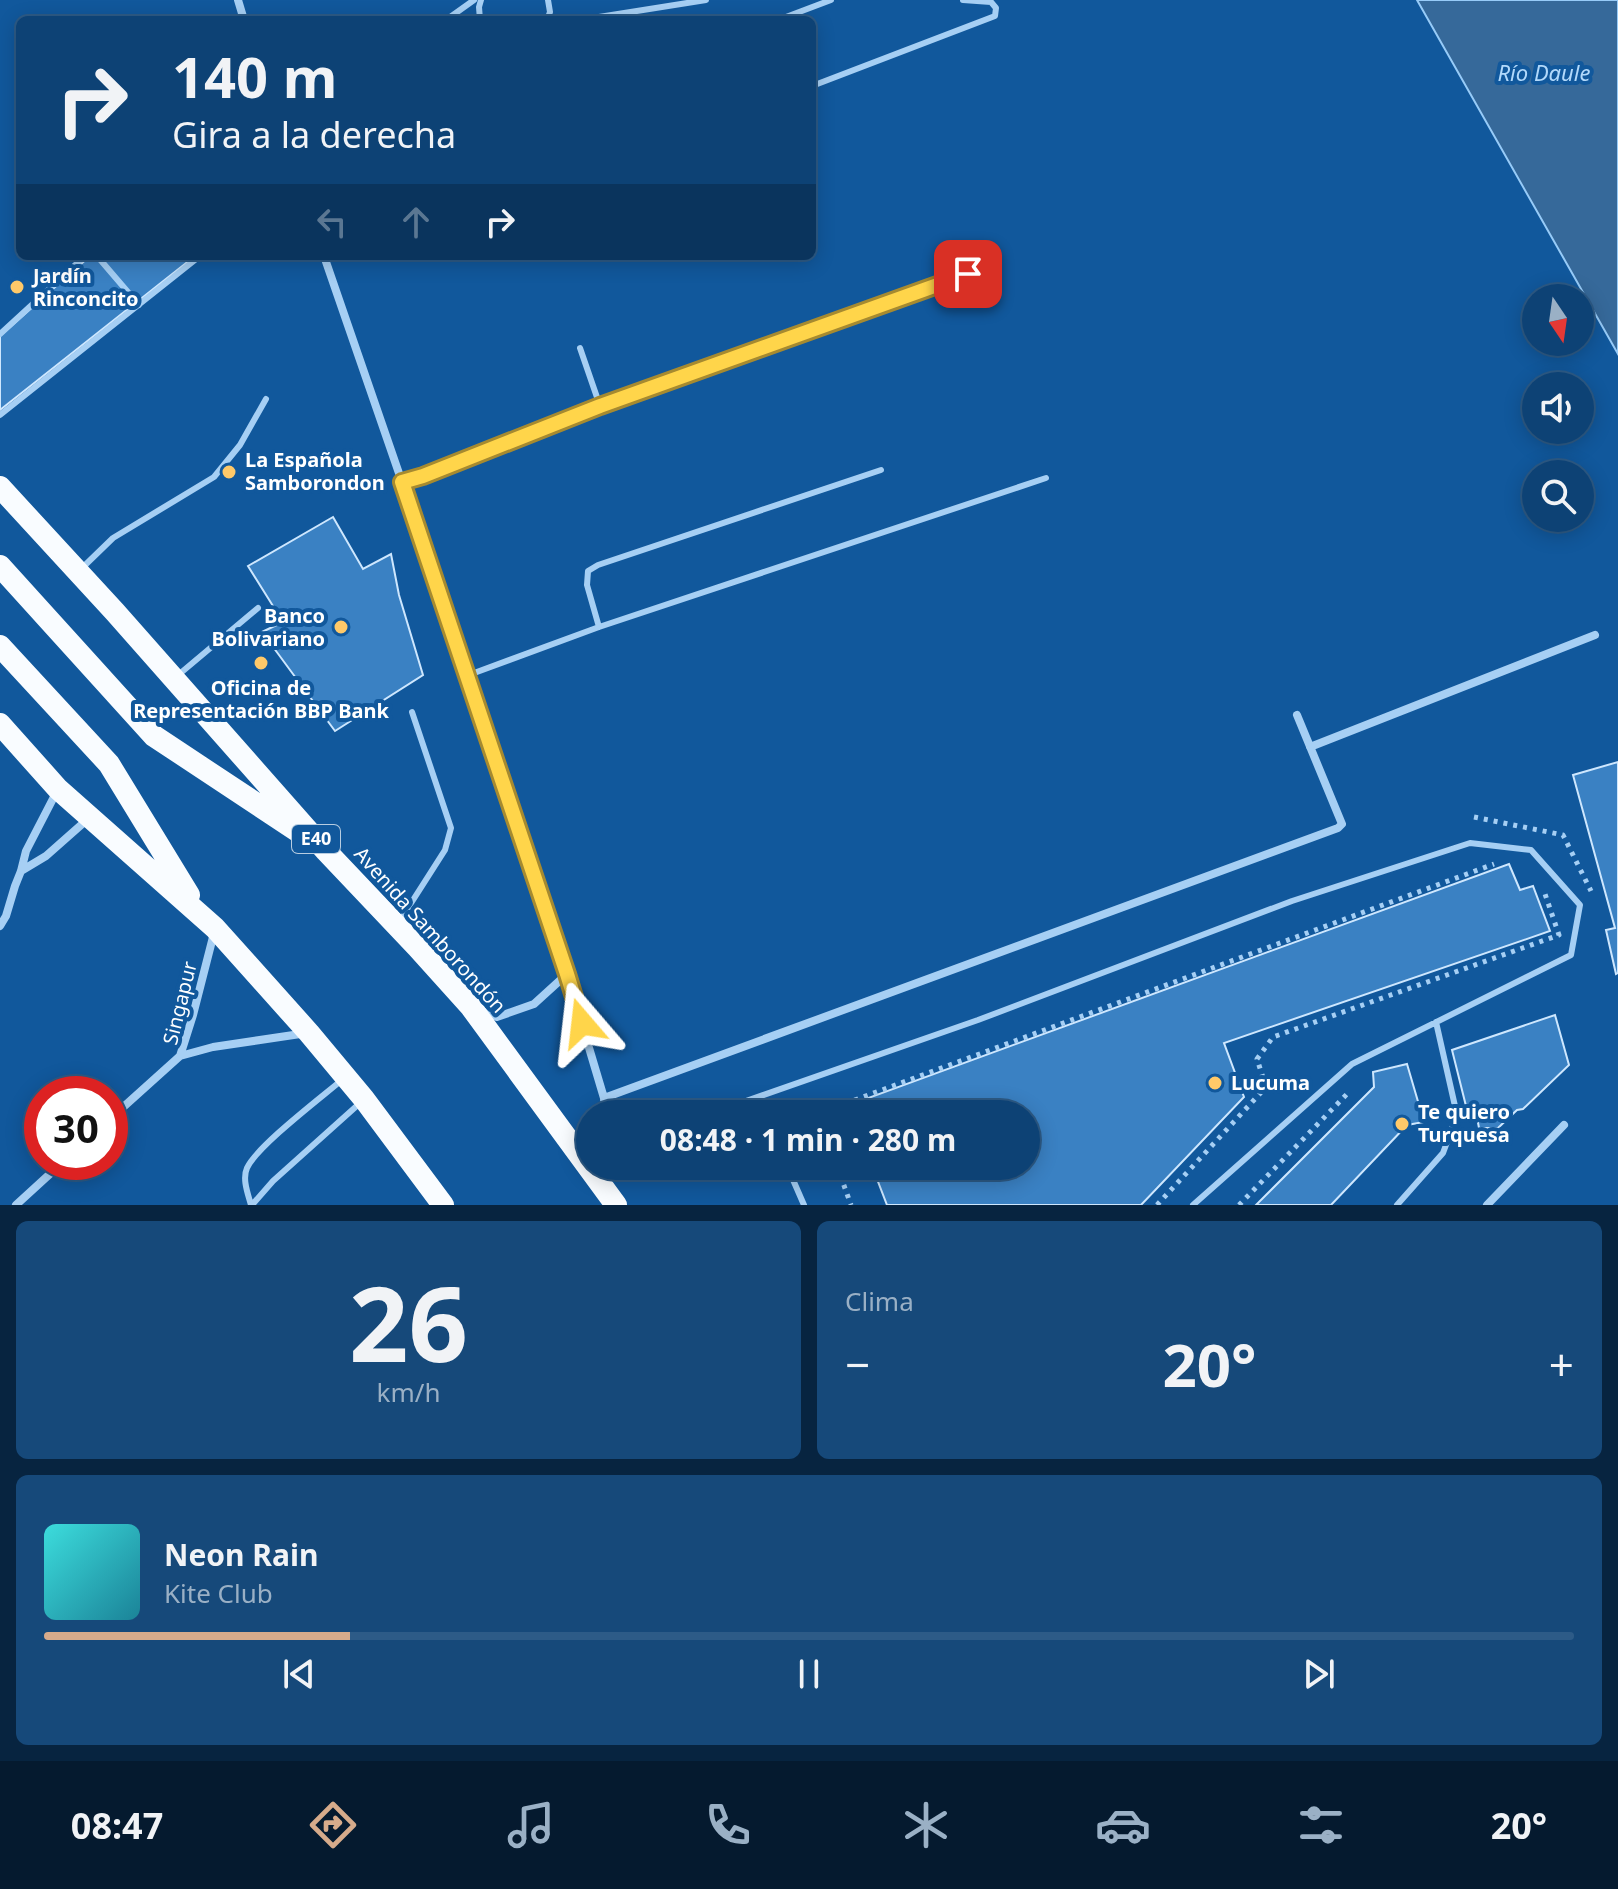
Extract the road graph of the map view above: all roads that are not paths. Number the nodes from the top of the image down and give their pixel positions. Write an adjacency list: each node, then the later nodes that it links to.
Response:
1 (474, 0): 5 (lane)
2 (706, 0): 6 (lane)
3 (831, 0): 7 (lane)
4 (963, 0): 8 (lane)
5 (452, 16)
6 (605, 16)
7 (789, 16)
8 (816, 84)
9 (81, 260): 15 (lane)
10 (100, 260): 14 (lane)
11 (195, 260): 14 (lane)
12 (325, 260): 22 (street)
13 (968, 274): 18 (lane)
14 (139, 305): 19 (lane)
15 (0, 334)
16 (580, 348): 18 (lane)
17 (266, 399): 25 (lane)
18 (600, 406): 22 (lane)
19 (0, 415)
20 (881, 470): 27 (lane)
21 (1046, 478): 27 (lane)
22 (402, 482): 30 (street)
23 (0, 487): 25 (highway, Avenida Samborondón / E40)
24 (0, 566): 38 (highway)
25 (78, 572): 31 (highway, Avenida Samborondón / E40)
26 (258, 608): 31 (lane)
27 (599, 627): 30 (lane)
28 (1595, 635): 35 (street)
29 (0, 646): 40 (highway)
30 (466, 676): 43 (street)
31 (174, 679): 38 (highway, Avenida Samborondón / E40)
32 (412, 712): 41 (lane)
33 (1297, 715): 35 (street)
34 (0, 724): 36 (highway)
35 (1310, 747): 49 (street)
36 (58, 789): 37 (highway); 39 (street)
37 (90, 817): 39 (street); 40 (highway)
38 (326, 851): 41 (highway, Avenida Samborondón / E40)
39 (21, 871): 42 (street)
40 (208, 921): 46 (highway); 47 (street, Singapur)
41 (397, 925): 44 (highway, Avenida Samborondón / E40)
42 (0, 926)
43 (567, 974): 44 (street); 49 (street)
44 (471, 1007): 57 (highway, Avenida Samborondón / E40)
45 (1436, 1022): 50 (lane); 62 (lane); 63 (lane)
46 (309, 1033): 47 (street, Singapur); 48 (highway)
47 (180, 1056): 53 (street)
48 (346, 1077): 51 (highway); 59 (lane)
49 (604, 1098)
50 (756, 1098): 52 (lane)
51 (364, 1099): 59 (lane); 60 (highway)
52 (750, 1100)
53 (128, 1103)
54 (1564, 1125): 64 (street)
55 (43, 1180): 58 (street)
56 (793, 1180): 61 (lane)
57 (609, 1190)
58 (16, 1205)
59 (252, 1205)
60 (443, 1205)
61 (804, 1205)
62 (1193, 1205)
63 (1397, 1205)
64 (1487, 1205)

